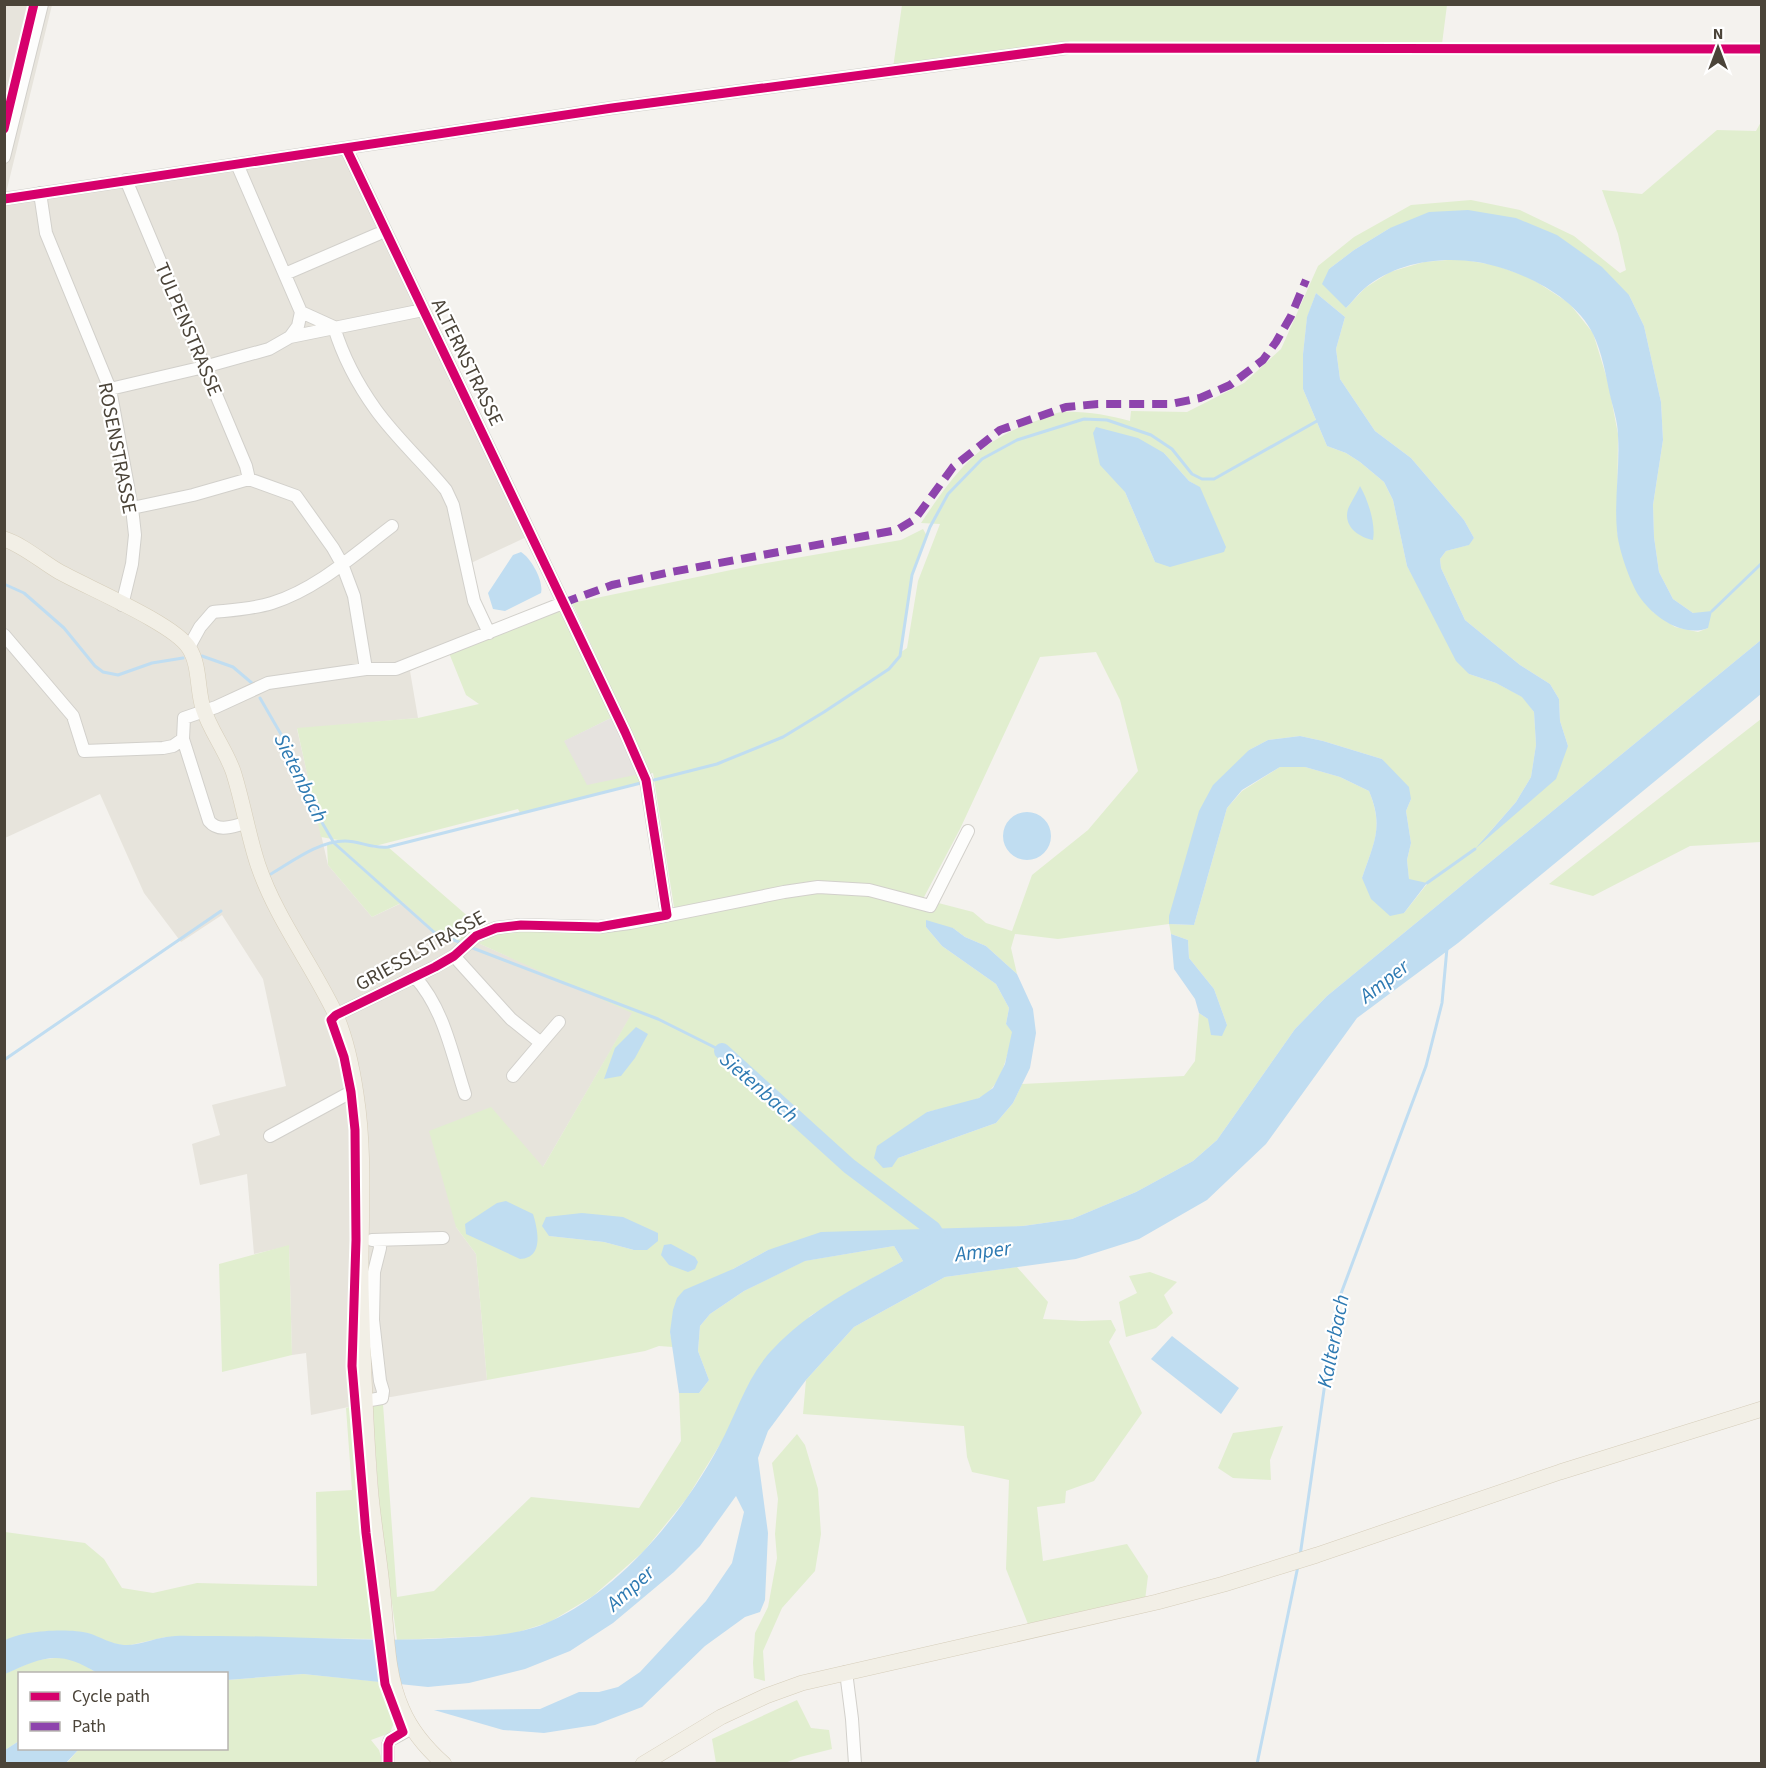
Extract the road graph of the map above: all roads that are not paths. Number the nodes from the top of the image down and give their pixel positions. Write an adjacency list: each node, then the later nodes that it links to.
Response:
1 (42, 4): 4 (street)
2 (1066, 48): 3 (street)
3 (346, 148): 5 (street); 11 (street, ALTERNSTRASSE)
4 (4, 157)
5 (237, 165): 6 (street); 10 (street)
6 (126, 180): 7 (street); 15 (street, TULPENSTRASSE)
7 (40, 194): 8 (street); 16 (street, ROSENSTRASSE)
8 (4, 199)
9 (378, 234): 10 (street)
10 (285, 274): 12 (street)
11 (423, 310): 13 (street); 22 (street, ALTERNSTRASSE)
12 (301, 312): 13 (street); 14 (street)
13 (334, 327): 14 (street); 24 (street)
14 (290, 337): 15 (street)
15 (204, 368): 16 (street); 17 (street, TULPENSTRASSE)
16 (110, 388): 18 (street, ROSENSTRASSE)
17 (249, 479): 18 (street); 21 (street)
18 (132, 508): 23 (street, ROSENSTRASSE)
19 (392, 526): 21 (street)
20 (4, 539): 23 (main road)
21 (342, 564): 26 (street); 27 (street)
22 (563, 603): 24 (street); 32 (street, ALTERNSTRASSE)
23 (122, 605): 26 (main road)
24 (489, 633): 27 (street)
25 (4, 635): 29 (street)
26 (189, 647): 28 (main road)
27 (366, 669): 28 (street)
28 (204, 710): 29 (street); 30 (main road)
29 (183, 739): 30 (street)
30 (246, 823): 35 (main road)
31 (968, 831): 32 (street, GRIESSLSTRASSE)
32 (667, 915): 33 (street, GRIESSLSTRASSE)
33 (454, 956): 34 (street, GRIESSLSTRASSE); 37 (street, GRIESSLSTRASSE)
34 (415, 977): 35 (street, GRIESSLSTRASSE); 40 (street)
35 (336, 1015): 39 (main road)
36 (559, 1022): 37 (street)
37 (541, 1043): 38 (street)
38 (513, 1076)
39 (356, 1092): 41 (street); 43 (main road)
40 (465, 1094)
41 (270, 1136)
42 (443, 1238): 44 (street)
43 (362, 1240): 44 (street); 45 (main road)
44 (379, 1240): 45 (street)
45 (365, 1401): 48 (main road)
46 (1761, 1409): 47 (main road)
47 (846, 1672): 51 (main road); 52 (street)
48 (412, 1728): 49 (street); 50 (main road)
49 (388, 1764)
50 (444, 1764)
51 (643, 1764)
52 (855, 1764)

